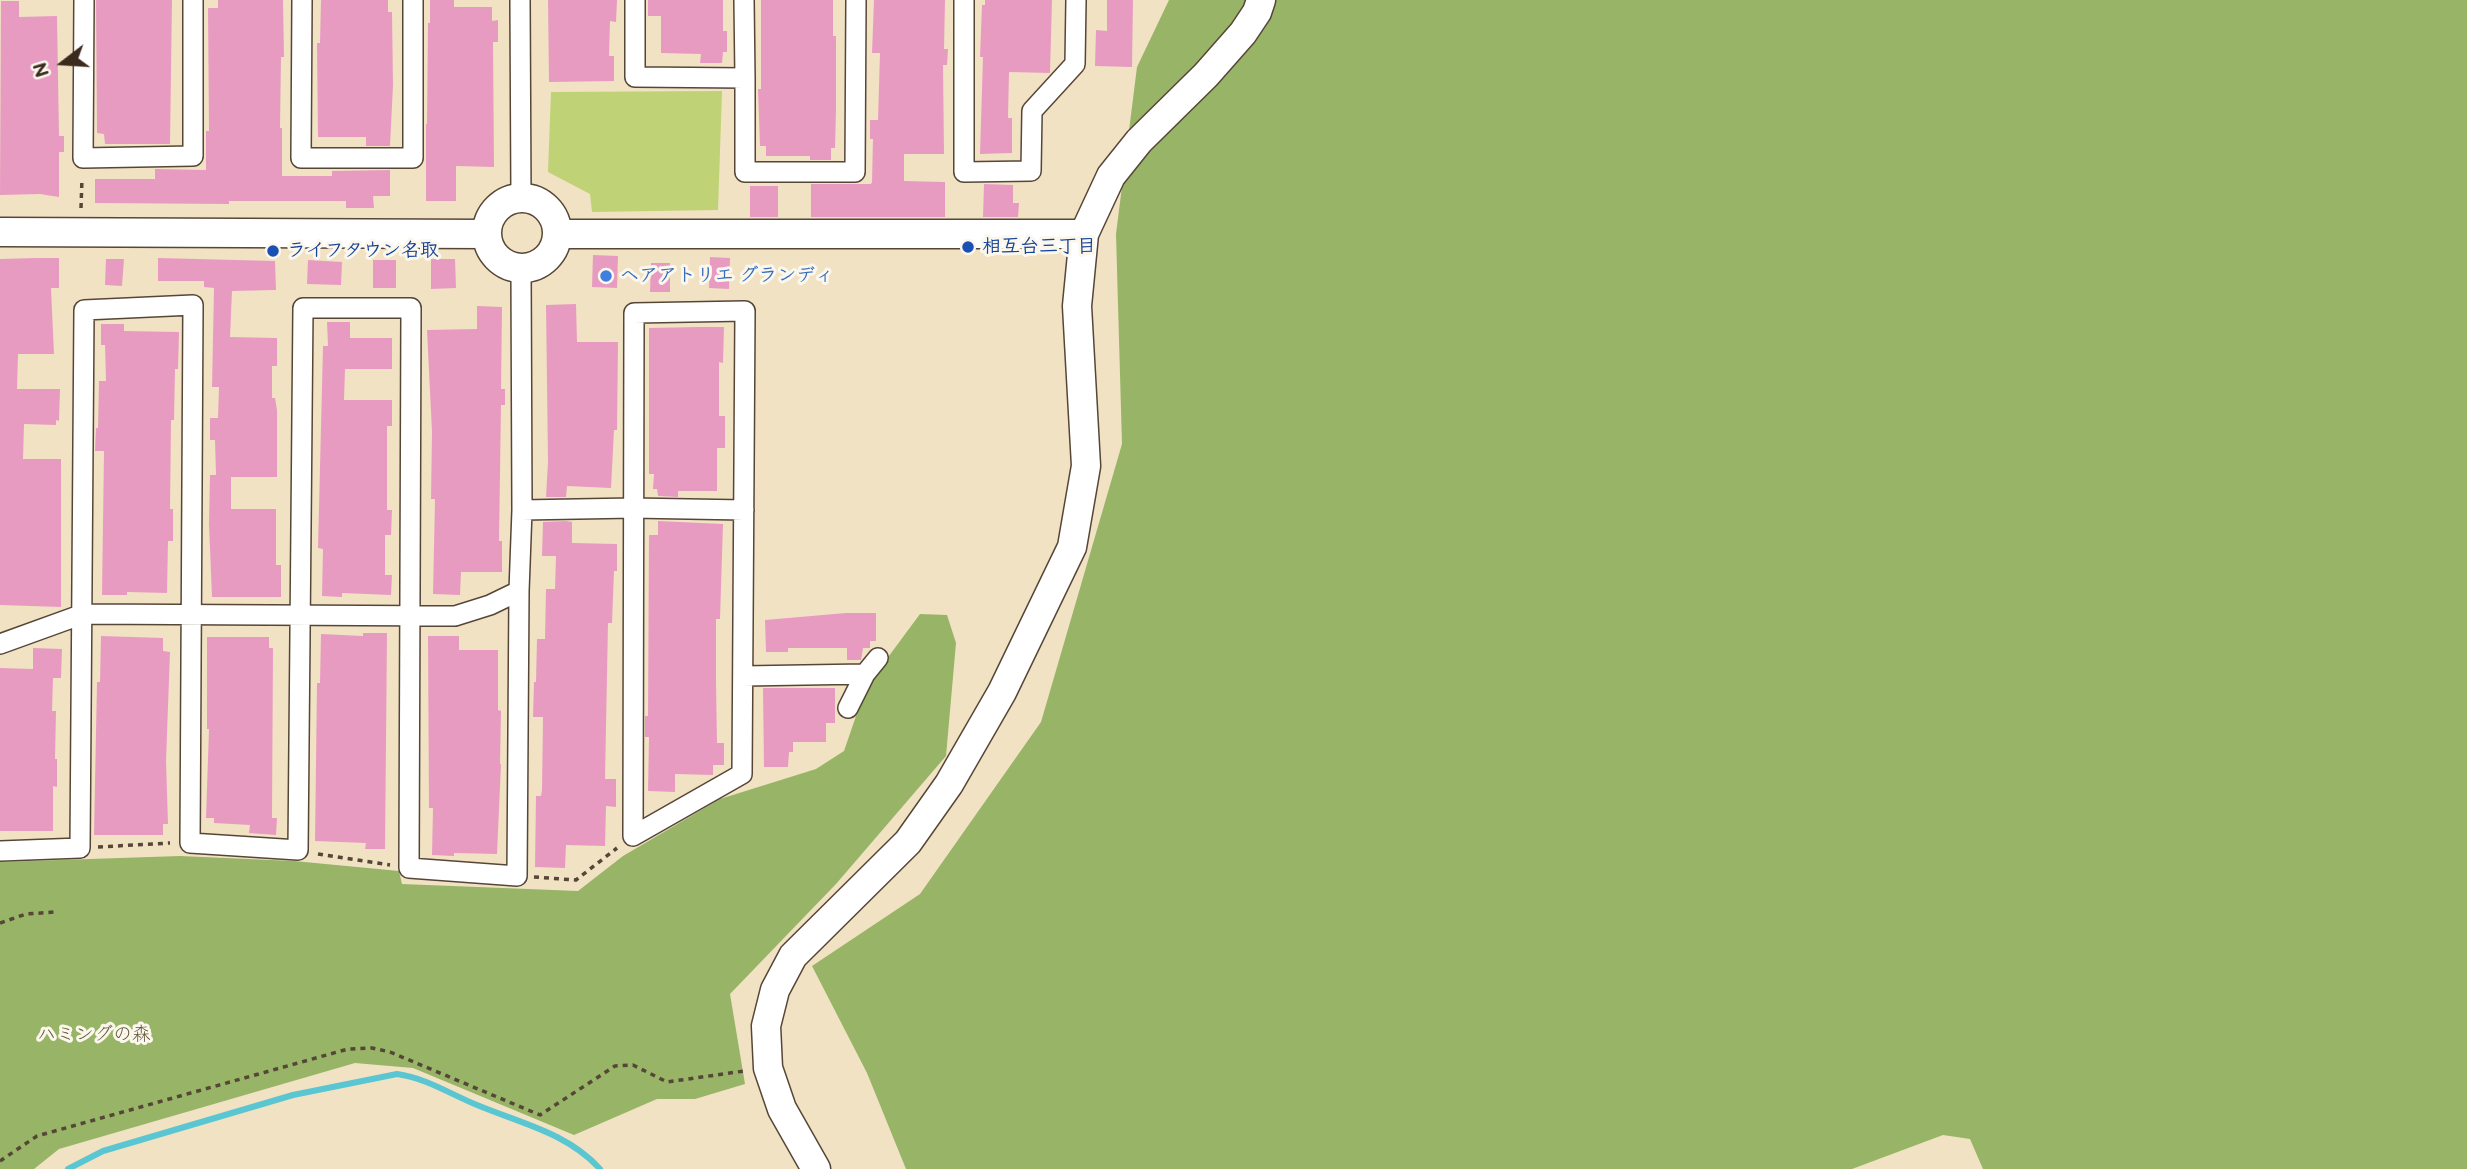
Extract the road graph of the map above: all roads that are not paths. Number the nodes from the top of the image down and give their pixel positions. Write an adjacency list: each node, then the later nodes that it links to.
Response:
1 (84, 0): 2 (street)
2 (193, 0)
3 (302, 0): 4 (street)
4 (413, 0)
5 (520, 0): 13 (street)
6 (635, 0): 12 (street)
7 (744, 0): 12 (street)
8 (856, 0): 12 (street)
9 (964, 0): 10 (street)
10 (1076, 0)
11 (1261, 0): 17 (street)
12 (745, 78)
13 (521, 198): 15 (street); 16 (street)
14 (0, 232): 15 (street)
15 (487, 234): 18 (street)
16 (557, 234): 17 (street); 18 (street)
17 (1084, 234): 33 (street)
18 (520, 268): 20 (street)
19 (633, 508): 20 (street); 21 (street); 21 (street); 30 (street)
20 (522, 510): 22 (street)
21 (744, 510): 30 (street)
22 (519, 590): 26 (street); 26 (street)
23 (83, 614): 24 (street); 24 (street); 27 (street); 32 (street)
24 (193, 614): 25 (street); 25 (street)
25 (301, 615): 26 (street); 26 (street)
26 (412, 615)
27 (0, 644)
28 (878, 658): 29 (street)
29 (865, 674): 30 (street); 31 (street)
30 (744, 676)
31 (848, 708)
32 (0, 851)
33 (816, 1169)

